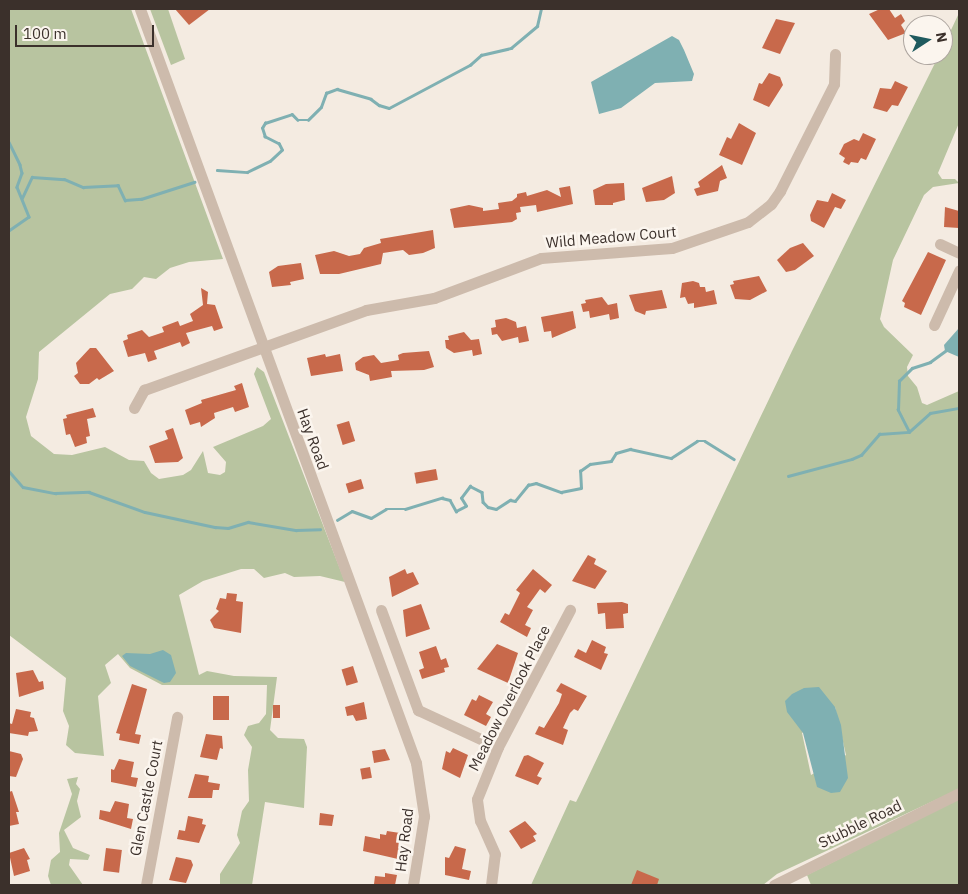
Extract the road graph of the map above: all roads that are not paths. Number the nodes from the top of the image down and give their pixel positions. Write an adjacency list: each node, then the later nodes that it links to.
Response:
1 (140, 9): 7 (street, Hay Road)
2 (835, 54): 7 (street, Wild Meadow Court)
3 (940, 244): 4 (street)
4 (959, 253)
5 (959, 271): 6 (street)
6 (934, 325)
7 (263, 347): 8 (street, Wild Meadow Court); 16 (street, Hay Road)
8 (134, 408)
9 (381, 610): 12 (street)
10 (570, 610): 12 (street, Meadow Overlook Place)
11 (177, 717): 15 (street, Glen Castle Court)
12 (498, 747): 17 (street, Meadow Overlook Place)
13 (959, 793): 14 (street, Stubble Road)
14 (786, 882): 18 (street, Stubble Road)
15 (146, 885)
16 (413, 885)
17 (491, 885)
18 (774, 885)

